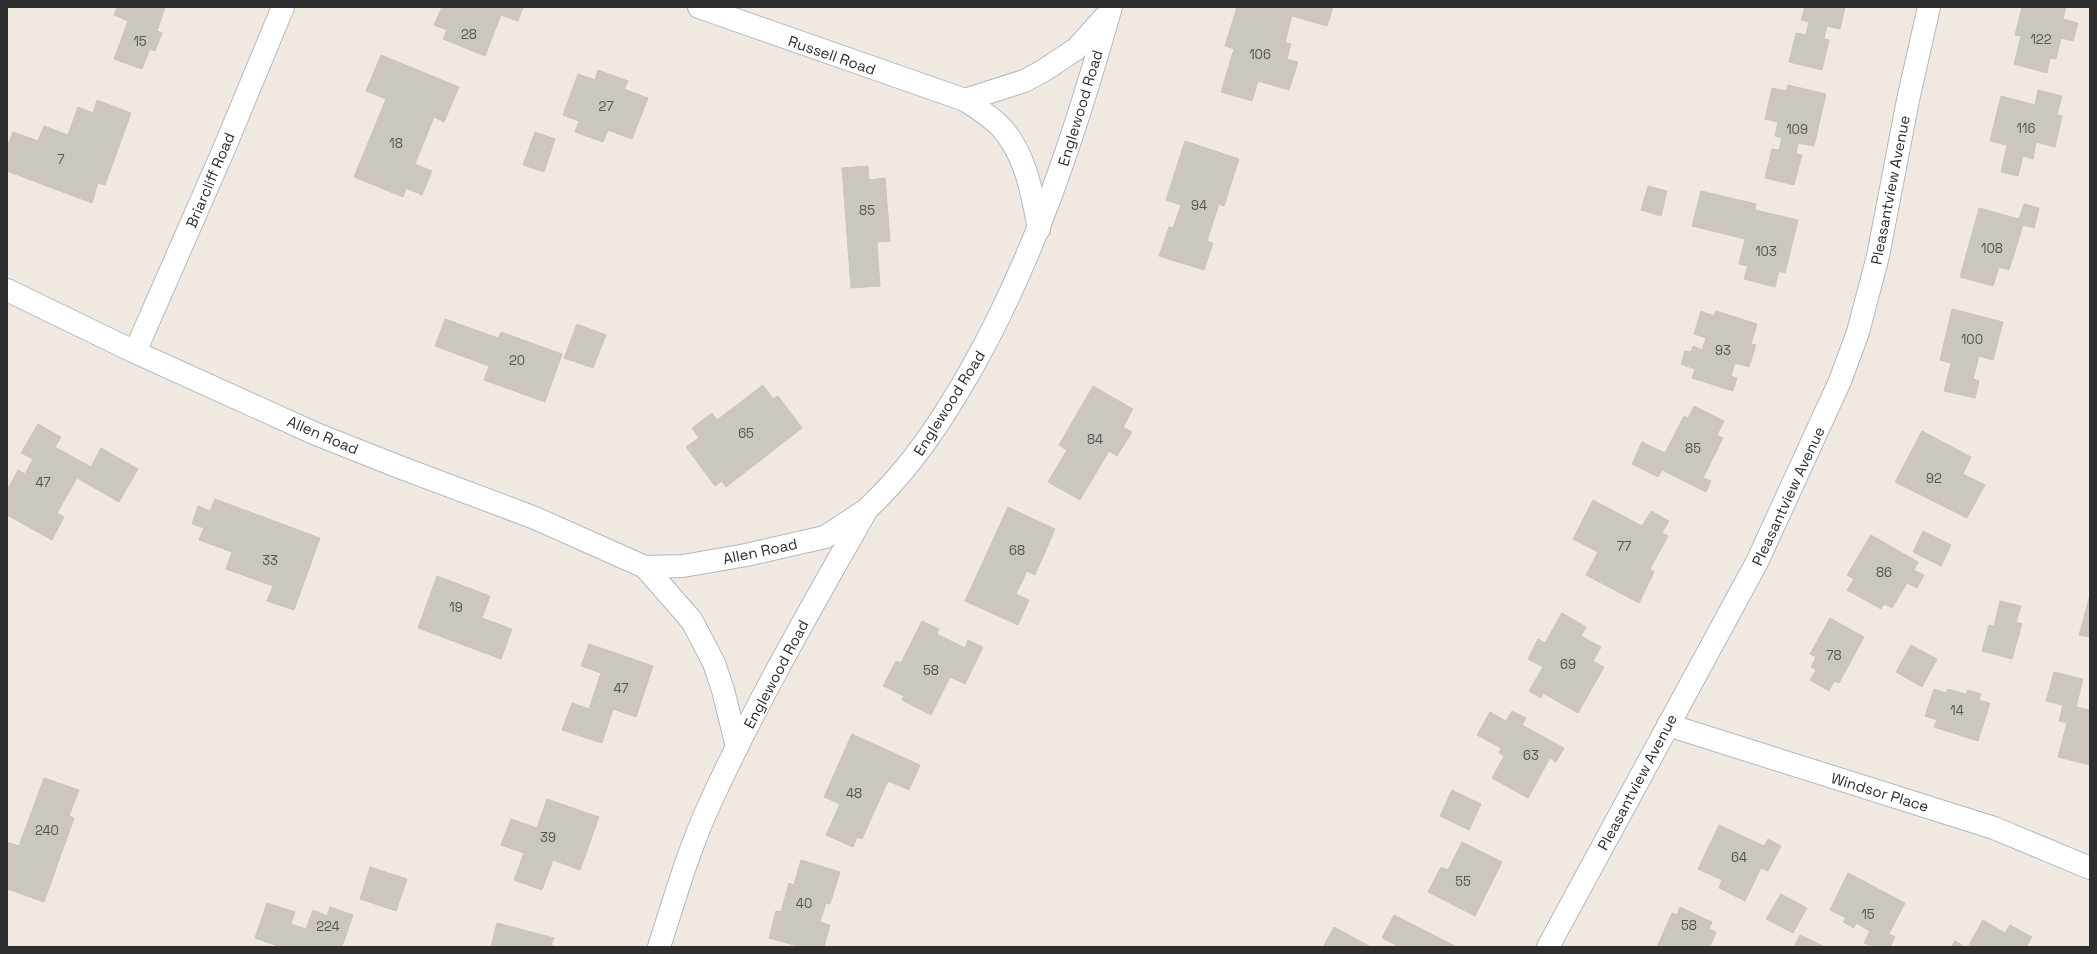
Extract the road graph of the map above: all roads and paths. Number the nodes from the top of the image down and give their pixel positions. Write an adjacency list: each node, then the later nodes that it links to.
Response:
1 (283, 7): 8 (street, Briarcliff Road)
2 (699, 7): 5 (street, Russell Road)
3 (1929, 7): 11 (street, Pleasantview Avenue)
4 (1110, 9): 5 (street); 6 (street, Englewood Road)
5 (965, 100): 6 (street, Russell Road)
6 (1039, 229): 9 (street, Englewood Road)
7 (7, 290): 8 (street, Allen Road)
8 (135, 352): 10 (street, Allen Road)
9 (866, 509): 10 (street, Allen Road); 12 (street, Englewood Road)
10 (644, 567): 12 (street, Allen Road)
11 (1668, 725): 13 (street, Windsor Place); 15 (street, Pleasantview Avenue)
12 (737, 747): 14 (street, Englewood Road)
13 (2090, 868)
14 (659, 947)
15 (1548, 947)

